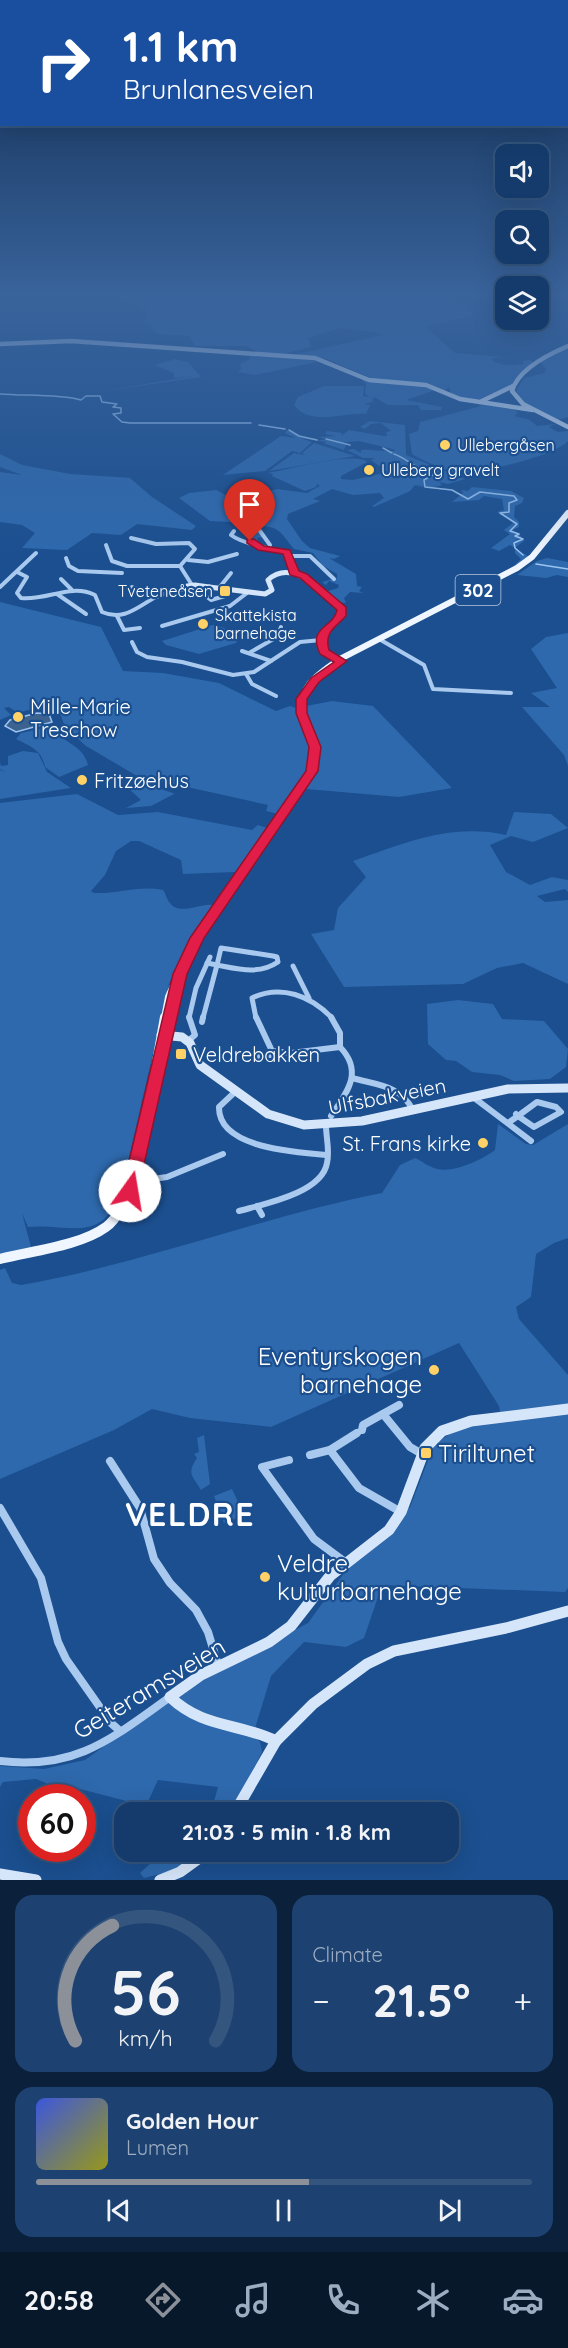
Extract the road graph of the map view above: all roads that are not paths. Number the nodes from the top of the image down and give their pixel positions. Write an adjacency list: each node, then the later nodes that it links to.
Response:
1 (375, 381): 4 (street)
2 (519, 381): 3 (street)
3 (513, 386): 4 (street); 5 (street)
4 (477, 402): 5 (street)
5 (533, 410): 6 (street)
6 (568, 427)
7 (568, 513): 43 (main road, 302)
8 (260, 531): 11 (street)
9 (224, 533): 15 (street)
10 (131, 538): 17 (street)
11 (270, 545)
12 (105, 546): 18 (street)
13 (36, 553): 20 (street)
14 (237, 554): 17 (street)
15 (290, 556): 21 (street); 23 (street)
16 (65, 560): 24 (street)
17 (188, 560): 19 (street)
18 (127, 566): 19 (street); 24 (street)
19 (180, 566): 26 (street)
20 (17, 572): 27 (street); 35 (street)
21 (294, 572): 34 (street); 44 (street)
22 (231, 573): 30 (street)
23 (338, 575)
24 (124, 576)
25 (61, 579): 32 (street)
26 (192, 585): 29 (street); 31 (street)
27 (0, 587)
28 (132, 587): 37 (street)
29 (211, 587): 30 (street); 33 (street)
30 (219, 588): 34 (street)
31 (186, 589): 33 (street); 37 (street)
32 (72, 590): 35 (street); 39 (street)
33 (198, 590): 36 (street)
34 (247, 593): 40 (street)
35 (57, 594): 38 (street)
36 (225, 596)
37 (157, 597): 39 (street)
38 (86, 614)
39 (117, 616): 42 (street)
40 (166, 626)
41 (280, 627): 47 (street)
42 (140, 628)
43 (379, 639): 48 (main road, 302); 51 (street)
44 (321, 640): 48 (street); 49 (street)
45 (132, 642): 50 (street)
46 (242, 651): 47 (street)
47 (249, 653): 49 (street)
48 (339, 660): 57 (main road, 302)
49 (271, 661): 50 (street)
50 (246, 674): 52 (street)
51 (511, 693)
52 (276, 696)
53 (215, 964): 53 (street); 56 (street); 58 (street)
54 (293, 966): 55 (street)
55 (309, 999): 59 (street); 60 (street)
56 (202, 1022)
57 (164, 1035): 58 (street); 74 (main road, 302)
58 (188, 1041): 64 (street, Ulfsbakveien)
59 (340, 1047): 60 (street); 62 (street)
60 (279, 1053): 61 (street)
61 (249, 1058)
62 (352, 1078): 66 (street); 68 (street)
63 (568, 1088): 65 (street, Ulfsbakveien)
64 (236, 1091): 70 (street, Ulfsbakveien); 73 (street)
65 (472, 1096): 66 (street, Ulfsbakveien); 69 (street, Ulfsbakveien)
66 (413, 1110): 70 (street, Ulfsbakveien)
67 (516, 1114): 67 (street); 69 (street)
68 (331, 1116)
69 (508, 1123): 71 (street, Ulfsbakveien)
70 (326, 1125): 73 (street)
71 (531, 1141)
72 (223, 1154): 74 (street)
73 (327, 1155): 75 (street)
74 (132, 1182): 78 (main road, 302)
75 (257, 1206): 76 (street); 77 (street)
76 (239, 1211)
77 (262, 1215)
78 (0, 1259)
79 (399, 1405): 81 (street)
80 (568, 1408): 84 (street, Geiteramsveien)
81 (382, 1414): 82 (street); 84 (street)
82 (359, 1432): 83 (street)
83 (330, 1450): 85 (street); 89 (street)
84 (422, 1454): 89 (street, Geiteramsveien)
85 (309, 1455)
86 (289, 1460): 90 (street)
87 (110, 1461): 92 (street)
88 (0, 1508): 94 (street)
89 (401, 1512): 90 (street, Geiteramsveien)
90 (345, 1562): 92 (street, Geiteramsveien)
91 (568, 1611): 95 (street)
92 (218, 1665): 93 (street, Geiteramsveien)
93 (170, 1697): 94 (street, Geiteramsveien); 95 (street)
94 (120, 1731): 96 (street, Geiteramsveien)
95 (276, 1742): 97 (street)
96 (0, 1761)
97 (240, 1802)
98 (194, 1862): 101 (street)
99 (0, 1874): 100 (street)
100 (36, 1880)
101 (160, 1880)

